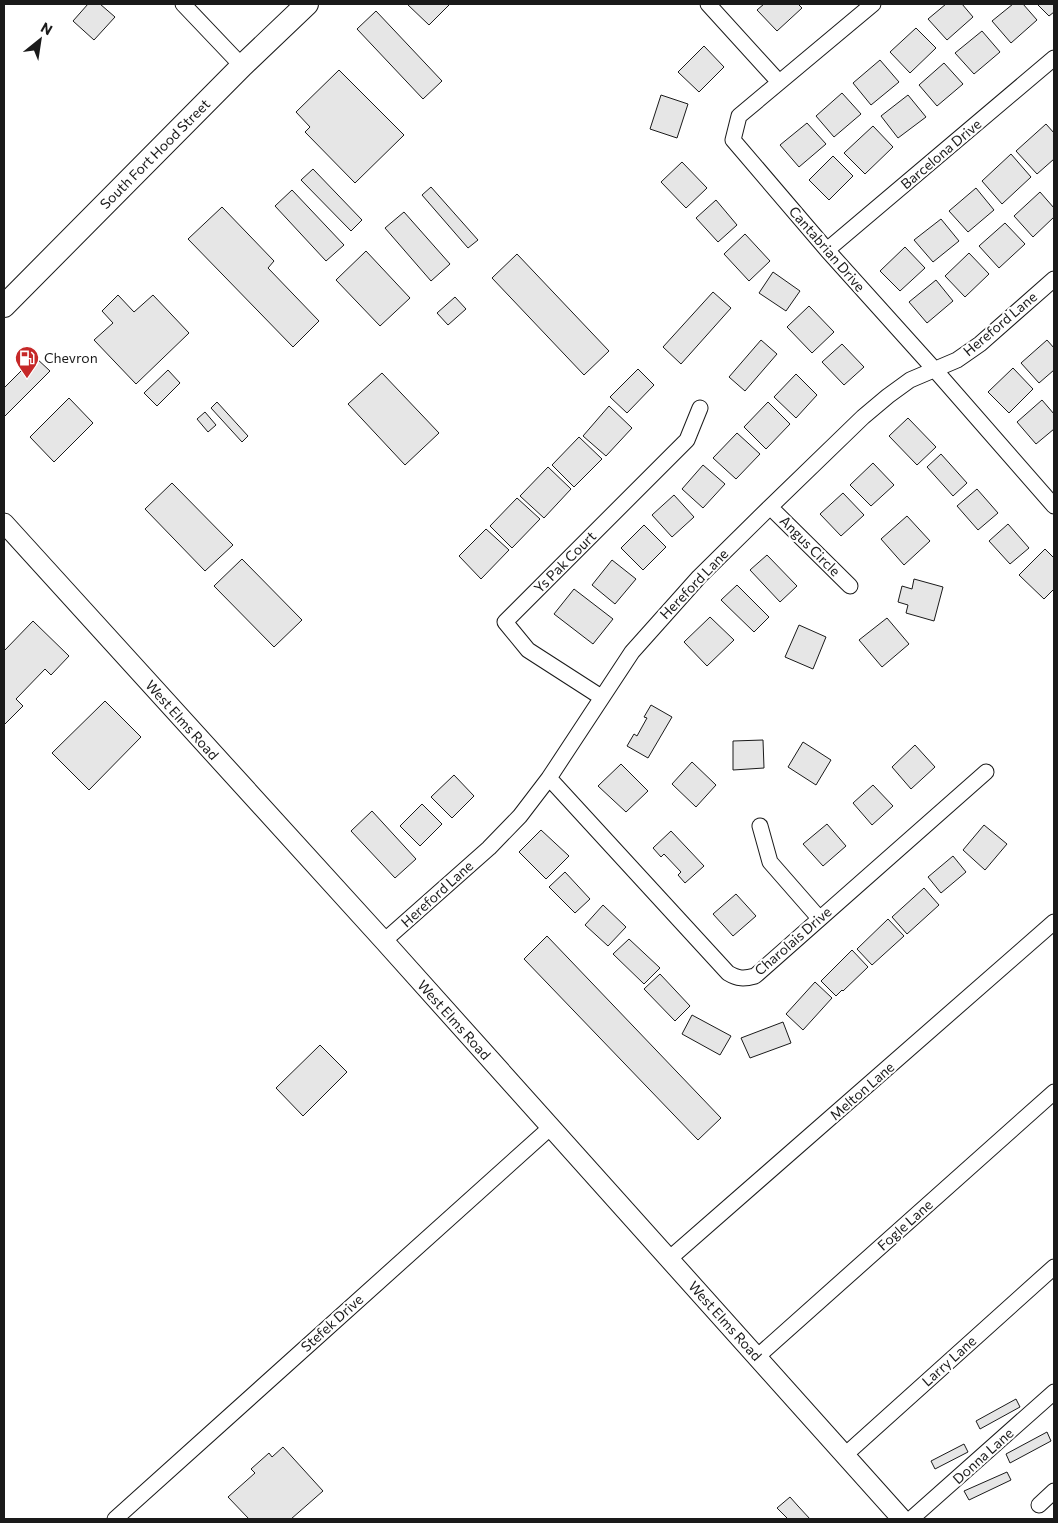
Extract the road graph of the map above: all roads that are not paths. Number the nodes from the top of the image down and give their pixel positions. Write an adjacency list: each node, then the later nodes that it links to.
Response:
1 (183, 4): 6 (street)
2 (307, 4): 6 (highway, South Fort Hood Street)
3 (708, 4): 7 (street)
4 (873, 4): 7 (street, Cantabrian Drive)
5 (1054, 58): 8 (street, Barcelona Drive)
6 (242, 66): 10 (highway, South Fort Hood Street)
7 (779, 82): 8 (street, Cantabrian Drive)
8 (827, 250): 11 (street, Cantabrian Drive)
9 (1054, 279): 11 (street, Hereford Lane)
10 (4, 306)
11 (935, 370): 13 (street, Cantabrian Drive); 14 (street, Hereford Lane)
12 (700, 408): 17 (street, Ys Pak Court)
13 (1052, 498)
14 (770, 507): 16 (street, Angus Circle); 17 (street, Hereford Lane)
15 (4, 523): 23 (main road, West Elms Road)
16 (850, 586)
17 (601, 697): 19 (street, Hereford Lane)
18 (986, 772): 21 (street, Charolais Drive)
19 (549, 778): 21 (street, Charolais Drive); 23 (street, Hereford Lane)
20 (760, 826): 21 (street)
21 (819, 918)
22 (1054, 922): 26 (street, Melton Lane)
23 (384, 941): 25 (main road, West Elms Road)
24 (1054, 1092): 28 (street, Fogle Lane)
25 (551, 1127): 26 (main road, West Elms Road); 33 (street, Stefek Drive)
26 (669, 1260): 28 (main road, West Elms Road)
27 (1054, 1266): 30 (street, Larry Lane)
28 (756, 1357): 30 (main road, West Elms Road)
29 (1054, 1392): 35 (street, Donna Lane)
30 (844, 1455): 34 (main road, West Elms Road)
31 (1054, 1491): 32 (street)
32 (1040, 1505)
33 (115, 1519)
34 (902, 1519)
35 (911, 1519)

